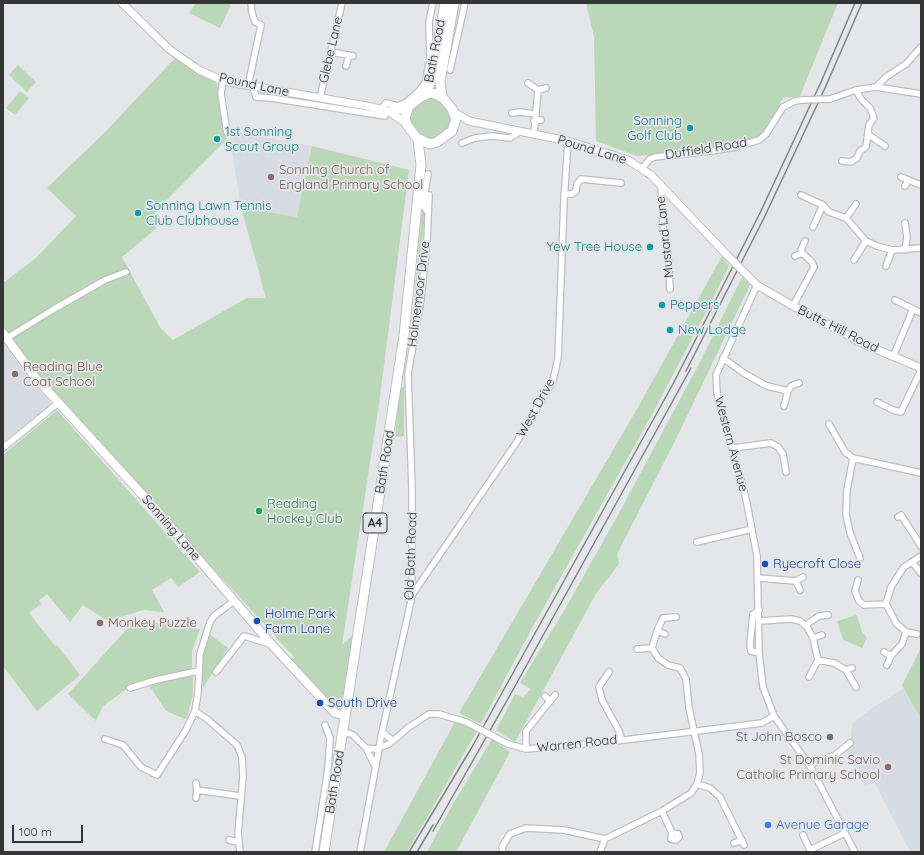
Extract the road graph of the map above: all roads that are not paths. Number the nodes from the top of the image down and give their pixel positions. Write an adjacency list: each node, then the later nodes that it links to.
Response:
1 (122, 3): 12 (street, Pound Lane)
2 (251, 3): 14 (street)
3 (342, 3): 9 (street, Glebe Lane)
4 (433, 3): 26 (street)
5 (465, 3): 7 (street)
6 (448, 6): 7 (street); 20 (main road, Bath Road); 21 (main road, Bath Road)
7 (463, 10): 11 (street)
8 (921, 47): 15 (street)
9 (331, 52): 10 (street); 22 (street, Glebe Lane)
10 (346, 66)
11 (450, 70)
12 (223, 81): 14 (street, Pound Lane); 38 (street)
13 (528, 83): 17 (street)
14 (250, 87): 22 (street, Pound Lane); 29 (street)
15 (876, 87): 18 (street, Duffield Road); 19 (street, Duffield Road)
16 (546, 88): 17 (street)
17 (538, 90): 31 (street)
18 (856, 90): 40 (street); 48 (street, Duffield Road, bridge)
19 (921, 94)
20 (421, 97): 21 (main road); 25 (main road)
21 (442, 97): 27 (main road)
22 (320, 98): 24 (street, Pound Lane)
23 (517, 105): 28 (street)
24 (367, 106): 26 (street, Pound Lane); 29 (street)
25 (409, 106): 26 (street, Pound Lane); 35 (main road)
26 (385, 112): 29 (street); 35 (street, Pound Lane)
27 (454, 112): 33 (street, Pound Lane); 36 (main road)
28 (520, 112): 30 (street); 31 (street)
29 (365, 113)
30 (512, 113)
31 (535, 114): 34 (street)
32 (541, 120): 34 (street)
33 (469, 121): 36 (street); 37 (street, Pound Lane)
34 (534, 122): 39 (street)
35 (406, 123): 41 (main road)
36 (453, 129): 43 (main road)
37 (521, 131): 39 (street, Pound Lane); 44 (street)
38 (227, 133)
39 (534, 134): 42 (street, Pound Lane)
40 (869, 135): 45 (street); 46 (street)
41 (418, 140): 43 (main road); 47 (main road, Bath Road / A4)
42 (568, 141): 48 (street, Pound Lane); 56 (street, West Drive)
43 (435, 143): 47 (main road, Bath Road / A4)
44 (462, 143)
45 (885, 146)
46 (842, 161)
47 (421, 165): 84 (main road, Bath Road / A4)
48 (642, 168): 53 (street, Pound Lane)
49 (428, 174): 61 (street, Holmemoor Drive)
50 (901, 176): 51 (street)
51 (908, 180): 54 (street); 55 (street)
52 (621, 183): 56 (street)
53 (661, 185): 75 (street, Pound Lane, bridge); 76 (street, Mustard Lane)
54 (921, 185)
55 (905, 186)
56 (564, 194): 111 (street, West Drive)
57 (429, 195): 61 (street, Holmemoor Drive)
58 (802, 195): 60 (street)
59 (856, 204): 62 (street)
60 (823, 205): 62 (street); 64 (street)
61 (428, 211): 85 (street, Holmemoor Drive)
62 (846, 218): 66 (street)
63 (905, 223): 69 (street)
64 (813, 227)
65 (805, 241): 70 (street)
66 (866, 241): 68 (street); 72 (street)
67 (921, 248): 69 (street)
68 (892, 250): 69 (street); 73 (street)
69 (906, 250)
70 (802, 253): 71 (street); 78 (street)
71 (795, 256)
72 (854, 260)
73 (886, 266)
74 (126, 272): 81 (street)
75 (757, 285): 78 (street, Butts Hill Road); 83 (street, Western Avenue)
76 (670, 289)
77 (894, 300): 79 (street)
78 (793, 306): 82 (street, Butts Hill Road)
79 (913, 309): 80 (street); 82 (street)
80 (921, 313)
81 (5, 336): 90 (main road, Sonning Lane)
82 (893, 357): 86 (street, Butts Hill Road)
83 (723, 358): 88 (street); 94 (street, Western Avenue)
84 (400, 365): 85 (street, Holmemoor Drive); 145 (main road, Bath Road / A4)
85 (410, 367): 111 (street, Old Bath Road)
86 (921, 369): 89 (street)
87 (799, 383): 88 (street)
88 (788, 391): 91 (street)
89 (878, 402)
90 (58, 403): 93 (street); 112 (main road, Sonning Lane)
91 (784, 406)
92 (829, 424): 95 (street)
93 (3, 448)
94 (733, 448): 96 (street); 99 (street, Western Avenue)
95 (853, 458): 97 (street); 103 (street)
96 (786, 472)
97 (921, 473)
98 (901, 515): 101 (street)
99 (752, 529): 100 (street); 107 (street, Western Avenue)
100 (697, 542)
101 (921, 546)
102 (921, 556): 104 (street)
103 (860, 558)
104 (912, 562): 105 (street); 113 (street)
105 (921, 573)
106 (803, 577): 109 (street)
107 (758, 578): 109 (street); 114 (street, Western Avenue)
108 (858, 580): 113 (street)
109 (796, 581): 110 (street)
110 (800, 590)
111 (412, 596): 150 (street, Old Bath Road)
112 (234, 601): 125 (main road, Sonning Lane); 135 (street)
113 (886, 604): 120 (street)
114 (759, 610): 117 (street, Western Avenue); 129 (street, Western Avenue)
115 (828, 615): 118 (street)
116 (676, 618): 119 (street)
117 (759, 621): 118 (street); 129 (street, Western Avenue)
118 (806, 625): 124 (street)
119 (657, 631): 121 (street); 126 (street)
120 (906, 632): 122 (street); 130 (street)
121 (665, 634)
122 (917, 634)
123 (822, 635): 124 (street)
124 (813, 638): 131 (street)
125 (272, 645): 136 (street); 145 (main road, Sonning Lane)
126 (652, 648): 127 (street); 149 (street)
127 (637, 649)
128 (884, 652): 130 (street)
129 (759, 653): 146 (street, Western Avenue)
130 (891, 656): 132 (street)
131 (818, 660): 134 (street); 138 (street)
132 (887, 665)
133 (852, 668): 134 (street)
134 (846, 670): 139 (street)
135 (198, 671): 140 (street); 144 (street)
136 (216, 672)
137 (609, 672): 153 (street)
138 (808, 677)
139 (856, 686)
140 (130, 688)
141 (555, 695): 143 (street)
142 (545, 696): 143 (street)
143 (550, 701): 157 (street)
144 (195, 711): 151 (street); 163 (street)
145 (345, 716): 148 (main road, Bath Road / A4)
146 (774, 716): 149 (street, Warren Road); 159 (street, Western Avenue)
147 (325, 725): 169 (street)
148 (343, 731): 155 (street); 170 (main road, Bath Road / A4)
149 (694, 731): 153 (street, Warren Road); 161 (street)
150 (382, 732): 152 (street); 156 (street, Old Bath Road)
151 (105, 739)
152 (392, 740): 156 (street, Warren Road); 157 (street, Warren Road, bridge)
153 (622, 740): 157 (street, Warren Road)
154 (850, 743): 159 (street)
155 (366, 748): 156 (street); 158 (street)
156 (379, 748): 158 (street, Old Bath Road)
157 (526, 749)
158 (375, 766): 179 (street, Old Bath Road)
159 (810, 766): 167 (street, Western Avenue)
160 (196, 783): 162 (street)
161 (697, 784): 165 (street); 174 (street)
162 (197, 790): 163 (street); 164 (street)
163 (240, 796): 173 (street)
164 (196, 798)
165 (662, 811): 166 (street); 171 (street)
166 (672, 833)
167 (845, 833): 175 (street); 182 (street, Western Avenue)
168 (803, 835): 175 (street)
169 (316, 838): 170 (street); 177 (street)
170 (326, 838): 178 (main road, Bath Road / A4)
171 (605, 839): 180 (street); 181 (street)
172 (229, 840): 173 (street)
173 (238, 842): 176 (street)
174 (734, 843)
175 (811, 851)
176 (240, 852)
177 (315, 852)
178 (324, 852)
179 (360, 852)
180 (503, 852)
181 (600, 852)
182 (854, 852)

